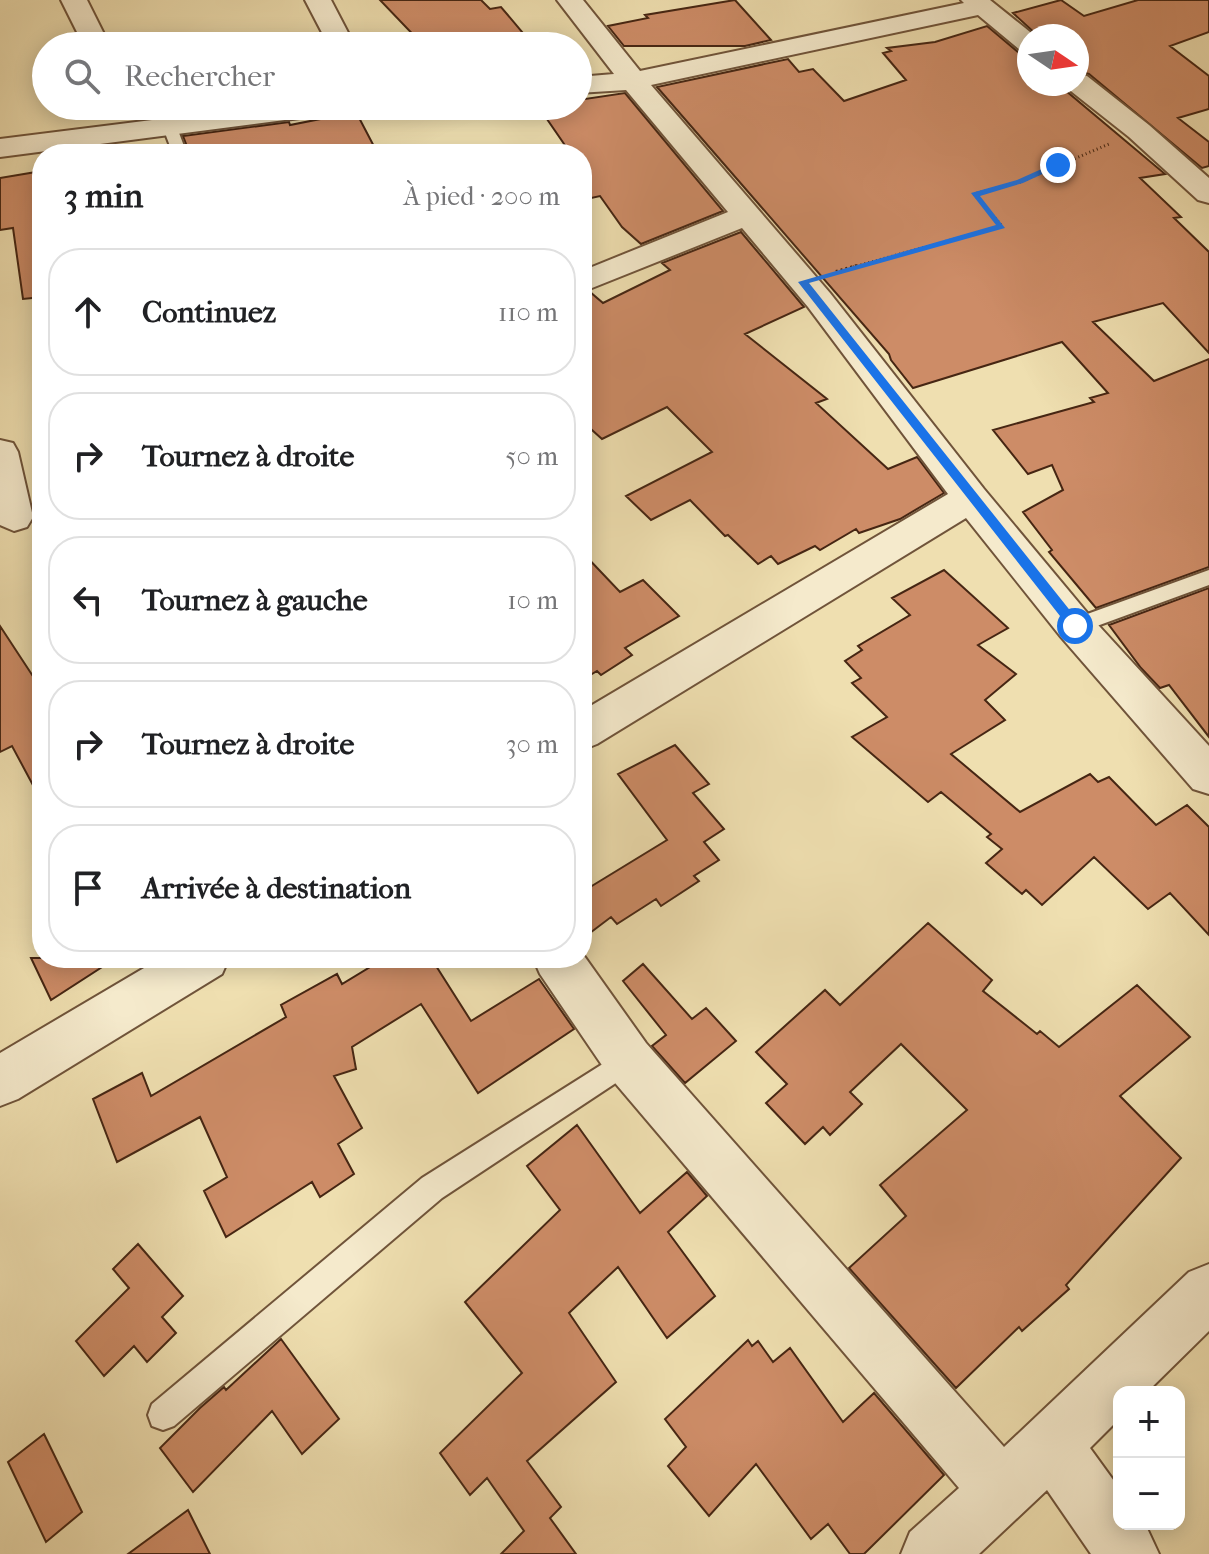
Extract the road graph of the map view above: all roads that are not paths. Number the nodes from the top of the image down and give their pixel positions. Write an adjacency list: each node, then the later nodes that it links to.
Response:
1 (74, 0): 5 (street)
2 (318, 0): 6 (street)
3 (570, 0): 8 (street)
4 (978, 3): 7 (street); 8 (street)
5 (90, 32)
6 (335, 32)
7 (1017, 34)
8 (633, 81): 9 (street); 18 (street)
9 (592, 84)
10 (1089, 91): 17 (street)
11 (120, 120): 16 (street)
12 (146, 120): 14 (street)
13 (212, 120): 14 (street)
14 (169, 125): 15 (lane)
15 (176, 144)
16 (0, 148)
17 (1209, 194)
18 (746, 216): 19 (street); 21 (street)
19 (592, 278)
20 (0, 452): 22 (street)
21 (971, 498): 24 (street); 25 (street)
22 (19, 515)
23 (1209, 577): 24 (lane)
24 (1075, 626): 26 (street)
25 (592, 726)
26 (1209, 776)
27 (188, 968): 30 (street)
28 (564, 968): 29 (street)
29 (628, 1060): 32 (lane); 34 (street)
30 (0, 1081)
31 (1209, 1292): 33 (street)
32 (163, 1415)
33 (1050, 1442): 34 (street); 36 (street)
34 (1003, 1492): 35 (street)
35 (932, 1554)
36 (1128, 1554)

